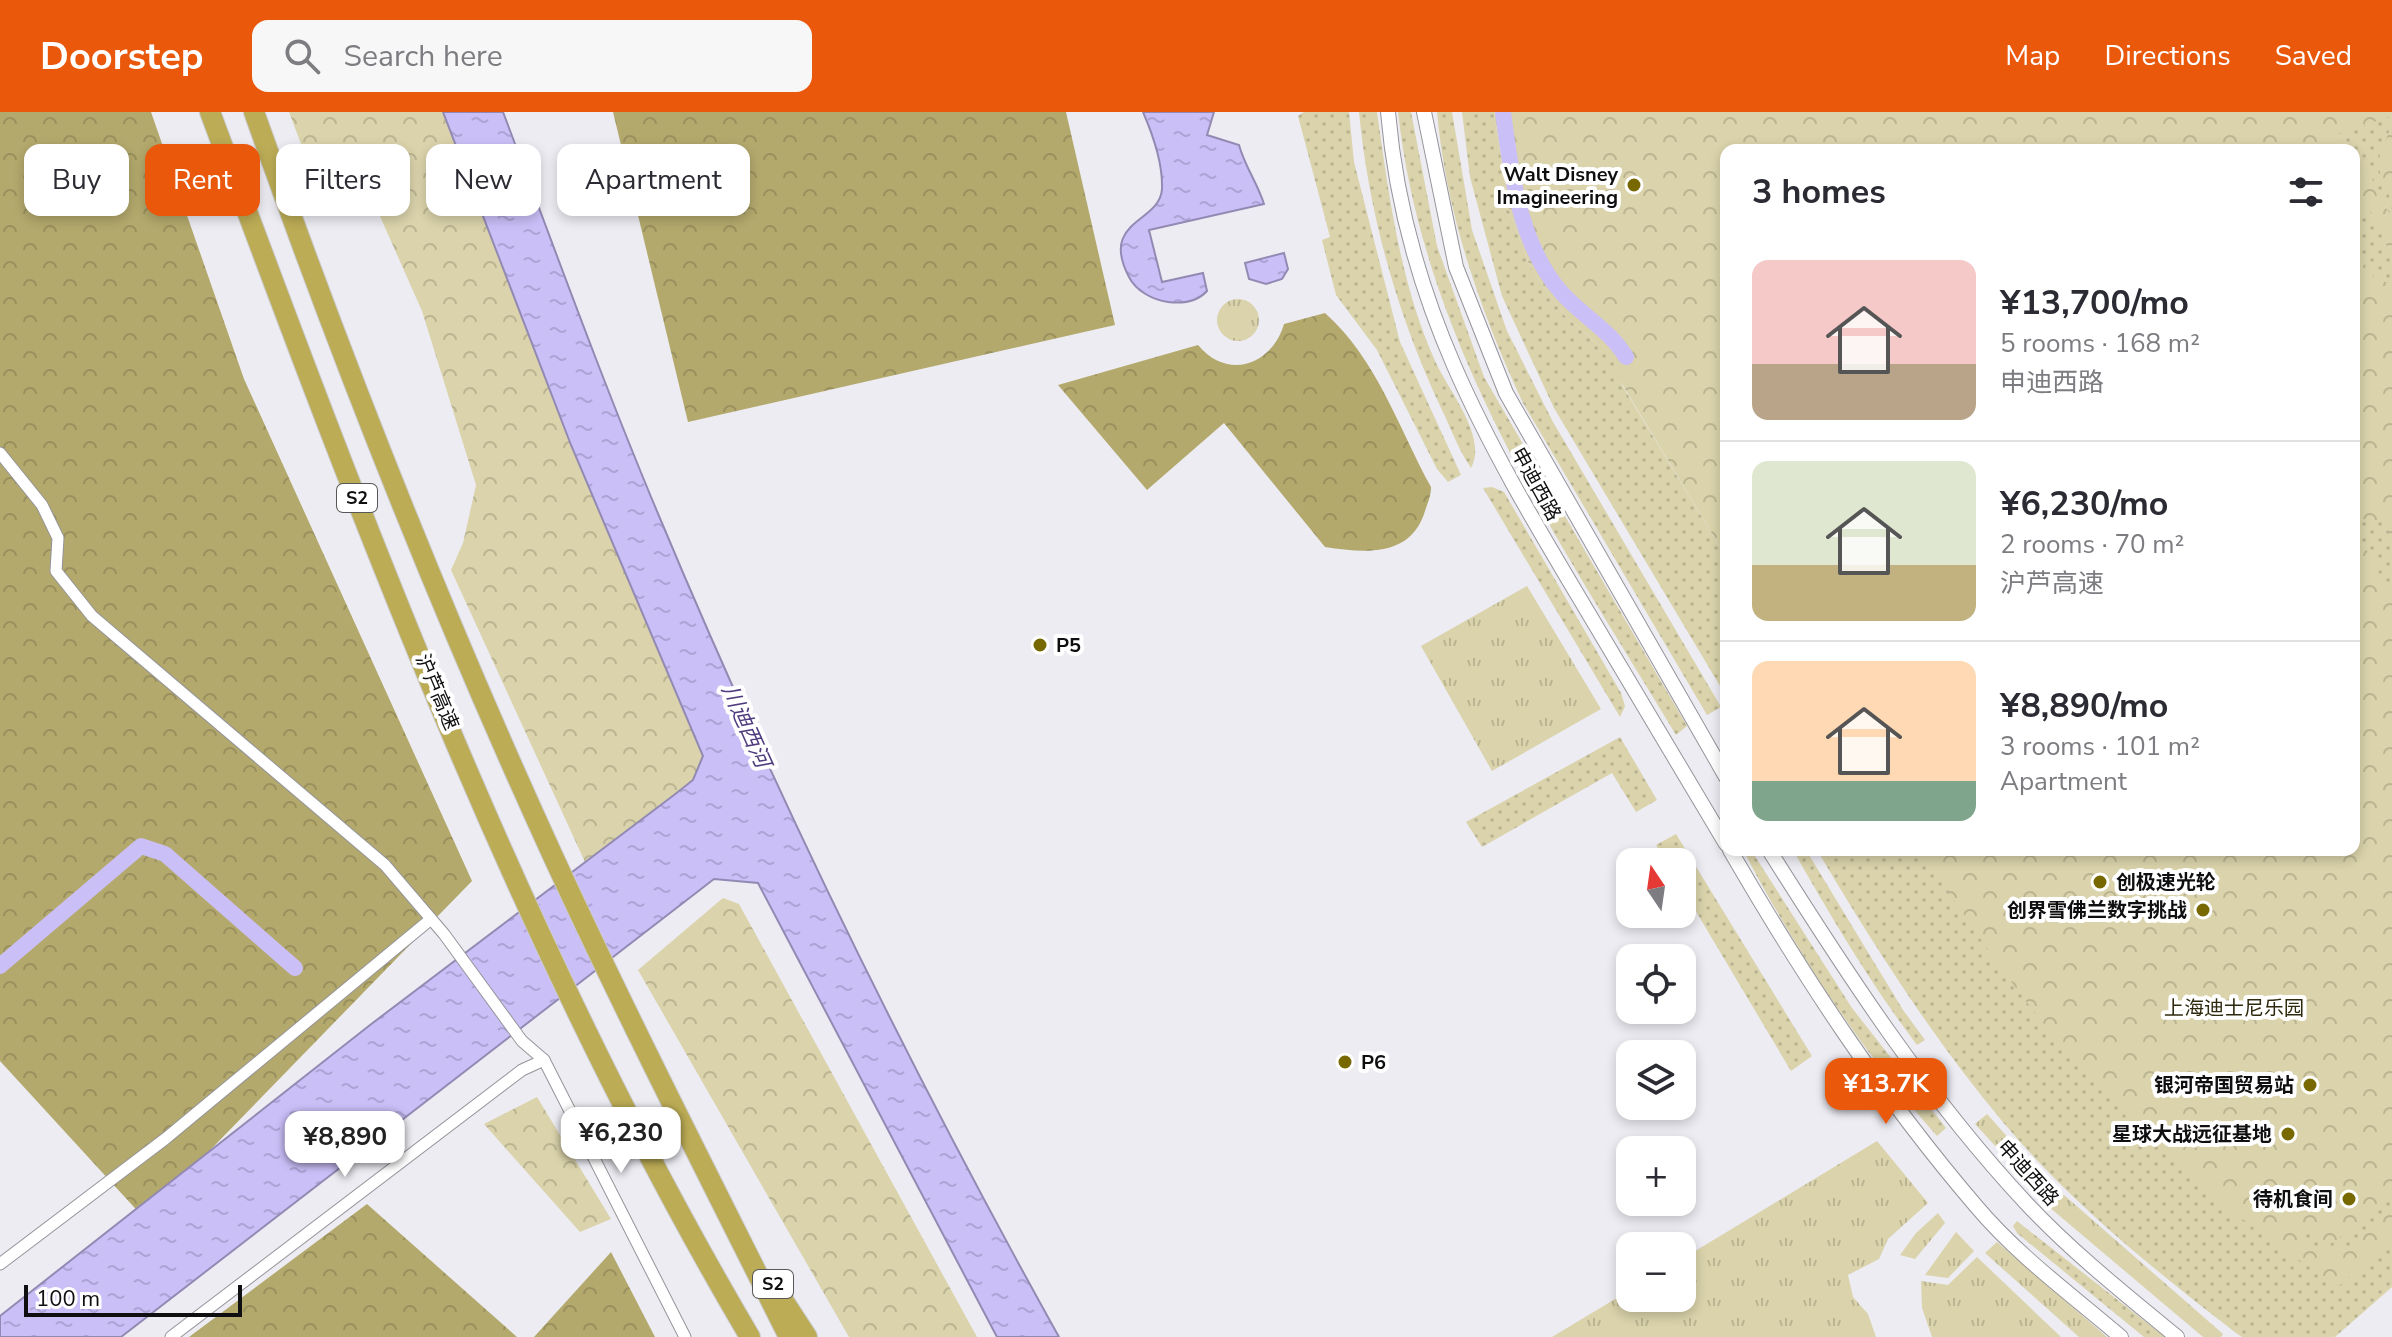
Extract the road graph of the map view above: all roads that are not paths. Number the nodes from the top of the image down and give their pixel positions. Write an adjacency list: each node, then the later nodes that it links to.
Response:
1 (210, 112): 13 (highway, 沪芦高速 / S2)
2 (254, 112): 12 (highway, 沪芦高速 / S2)
3 (1388, 112): 7 (street, 申迪西路)
4 (1424, 112): 6 (street, 申迪西路)
5 (0, 453): 10 (street)
6 (1720, 767)
7 (1720, 834)
8 (1734, 856): 21 (street)
9 (1773, 856): 22 (street, 申迪西路)
10 (431, 919): 11 (street); 14 (street)
11 (544, 1060): 15 (street); 16 (street)
12 (738, 1231): 19 (highway, 沪芦高速 / S2); 20 (highway, 沪芦高速 / S2)
13 (703, 1256): 17 (highway, 沪芦高速 / S2); 18 (highway, 沪芦高速 / S2)
14 (0, 1264)
15 (171, 1337)
16 (685, 1337)
17 (738, 1337)
18 (750, 1337)
19 (789, 1337)
20 (807, 1337)
21 (2121, 1337)
22 (2177, 1337)

